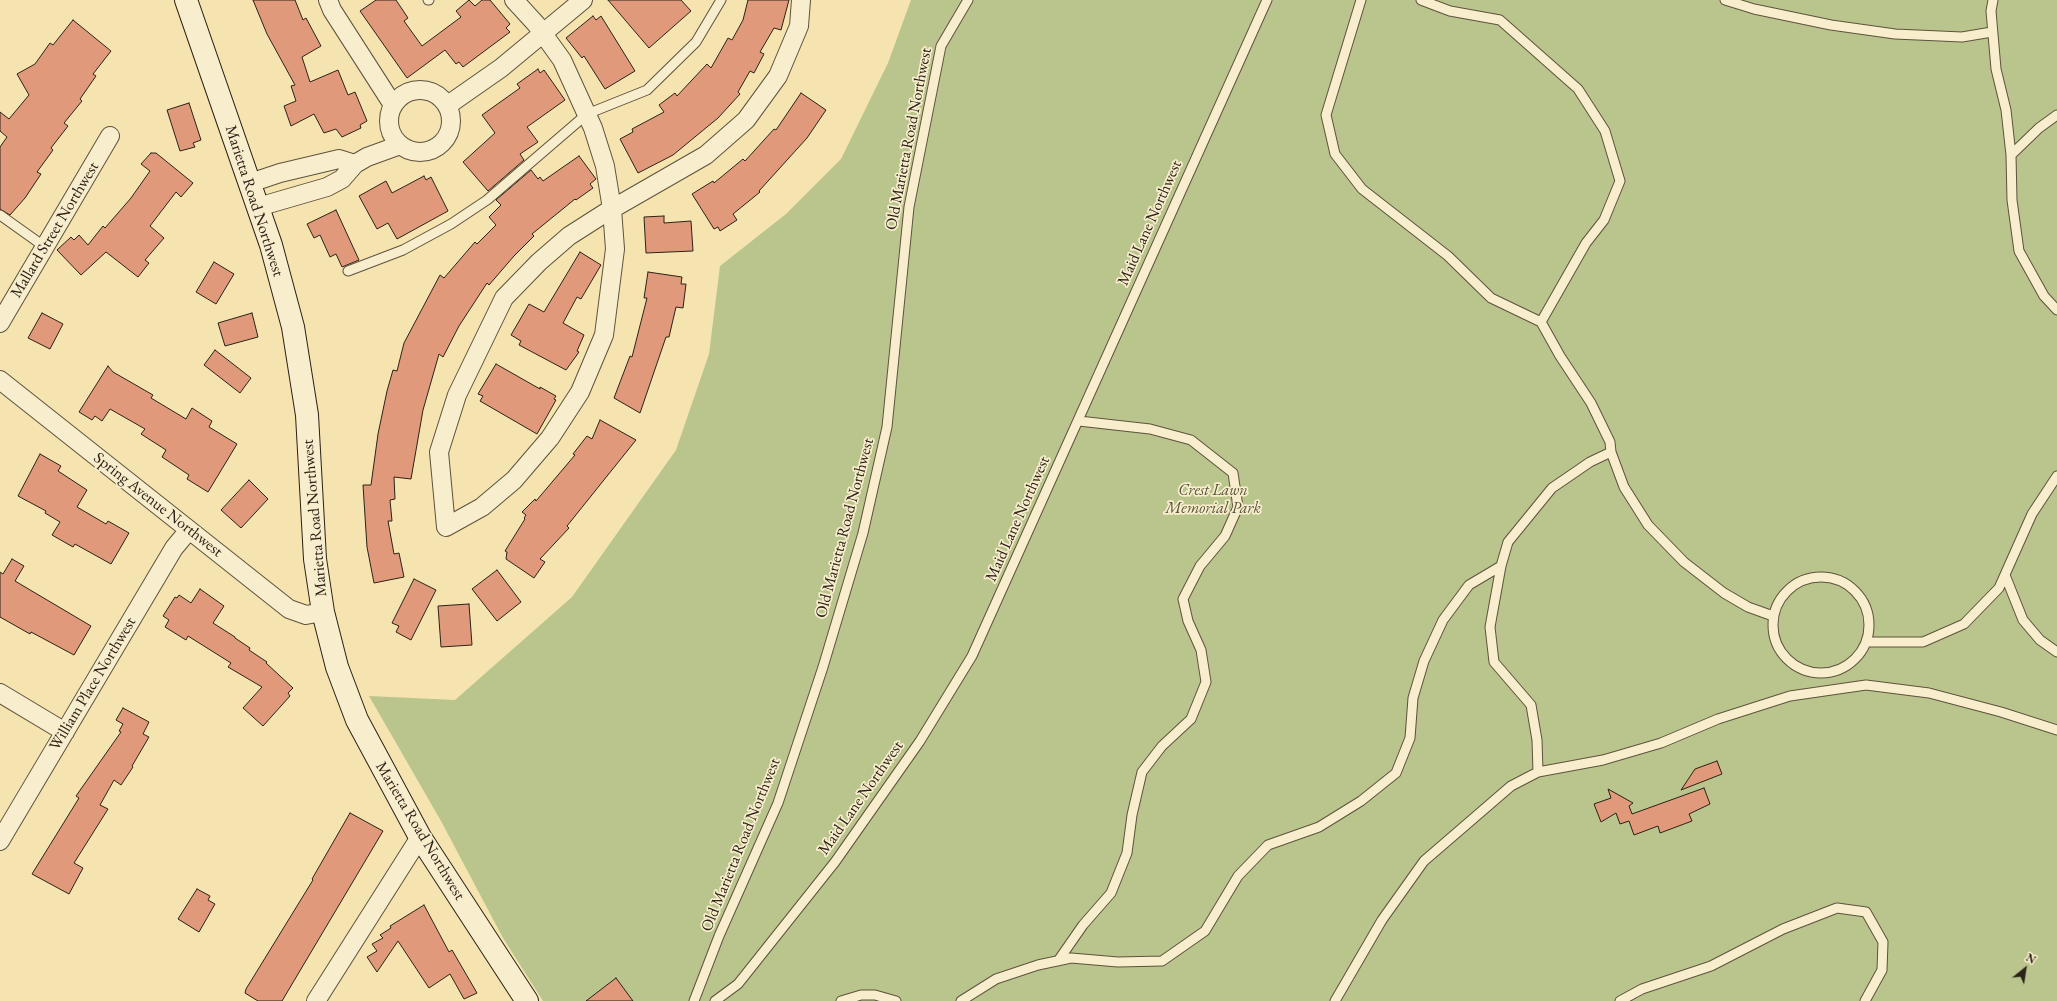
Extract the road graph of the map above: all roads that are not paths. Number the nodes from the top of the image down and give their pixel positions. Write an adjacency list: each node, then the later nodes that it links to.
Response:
1 (186, 0): 23 (main road, Marietta Road Northwest)
2 (328, 0): 15 (street)
3 (514, 0): 14 (street)
4 (582, 0): 14 (street)
5 (721, 0): 17 (lane)
6 (801, 0): 25 (street)
7 (968, 0): 52 (lane, Old Marietta Road Northwest)
8 (1267, 0): 33 (lane, Maid Lane Northwest)
9 (1361, 0): 30 (lane)
10 (1421, 0): 30 (lane)
11 (1725, 0): 13 (lane)
12 (1993, 0): 13 (lane)
13 (1992, 32): 21 (lane)
14 (543, 34): 16 (street); 17 (street)
15 (393, 105): 16 (street); 20 (street)
16 (448, 105): 20 (street)
17 (586, 114): 25 (street); 28 (lane)
18 (2057, 115): 21 (lane)
19 (110, 136): 27 (street, Mallard Street Northwest)
20 (400, 145): 22 (street)
21 (2011, 155): 29 (lane)
22 (355, 164): 23 (street); 24 (street)
23 (250, 183): 24 (main road, Marietta Road Northwest)
24 (258, 207): 39 (main road, Marietta Road Northwest)
25 (612, 209): 25 (street)
26 (0, 215): 27 (lane)
27 (45, 247): 31 (street, Mallard Street Northwest)
28 (348, 271)
29 (2057, 310)
30 (1541, 322): 34 (lane)
31 (0, 323)
32 (0, 380): 36 (street, Spring Avenue Northwest)
33 (1079, 421): 49 (lane); 53 (lane, Maid Lane Northwest)
34 (1611, 452): 37 (lane); 40 (lane)
35 (2057, 476): 38 (lane)
36 (189, 530): 39 (street, Spring Avenue Northwest); 45 (street, William Place Northwest)
37 (1501, 566): 46 (lane); 49 (lane)
38 (2005, 575): 41 (lane); 42 (lane)
39 (323, 612): 47 (main road, Marietta Road Northwest)
40 (1774, 616): 41 (lane); 41 (lane)
41 (1867, 642)
42 (2057, 652)
43 (0, 693): 45 (street)
44 (2057, 730): 46 (lane)
45 (65, 732): 48 (street, William Place Northwest)
46 (1538, 772): 57 (lane)
47 (420, 837): 50 (street); 51 (main road, Marietta Road Northwest)
48 (0, 841)
49 (1058, 961): 56 (lane)
50 (316, 1001)
51 (527, 1001)
52 (694, 1001)
53 (715, 1001)
54 (842, 1001): 55 (lane)
55 (896, 1001)
56 (961, 1001)
57 (1335, 1001)
58 (1620, 1001): 59 (lane)
59 (1865, 1001)

